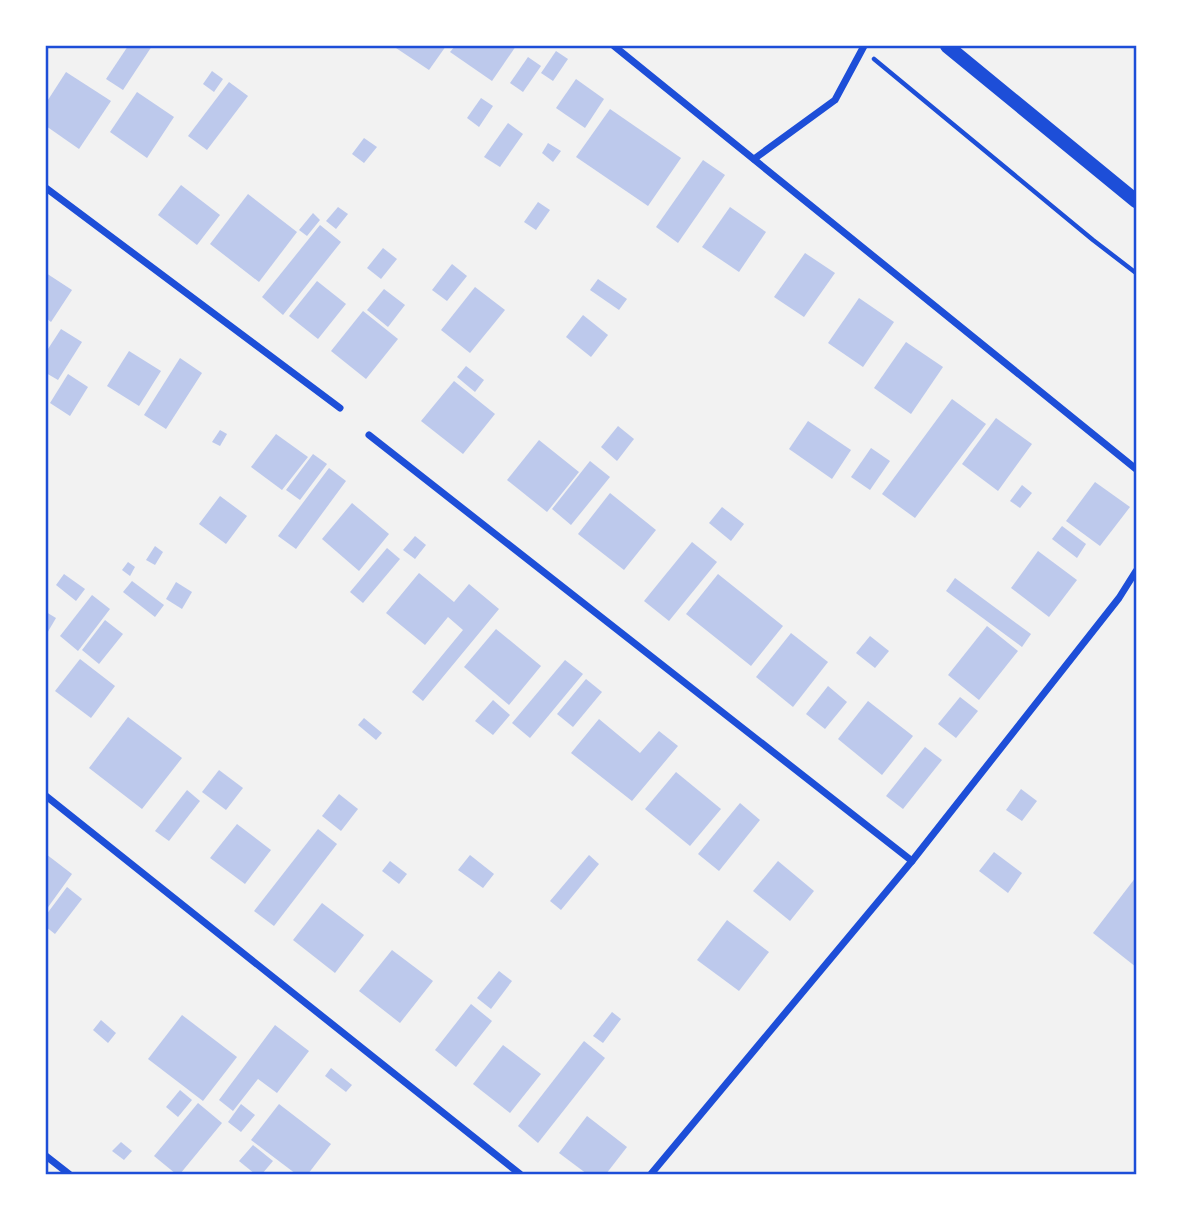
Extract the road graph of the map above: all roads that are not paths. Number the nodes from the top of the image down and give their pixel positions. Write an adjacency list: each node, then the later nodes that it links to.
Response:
1 (614, 46): 4 (street)
2 (947, 46): 6 (main road)
3 (863, 48): 4 (street)
4 (754, 159): 9 (street)
5 (46, 188): 7 (street)
6 (1136, 201)
7 (340, 408)
8 (369, 435): 12 (street)
9 (1136, 469)
10 (1136, 571): 12 (street)
11 (46, 796): 15 (street)
12 (912, 861): 16 (street)
13 (46, 1156): 14 (street)
14 (69, 1174)
15 (520, 1174)
16 (651, 1174)

